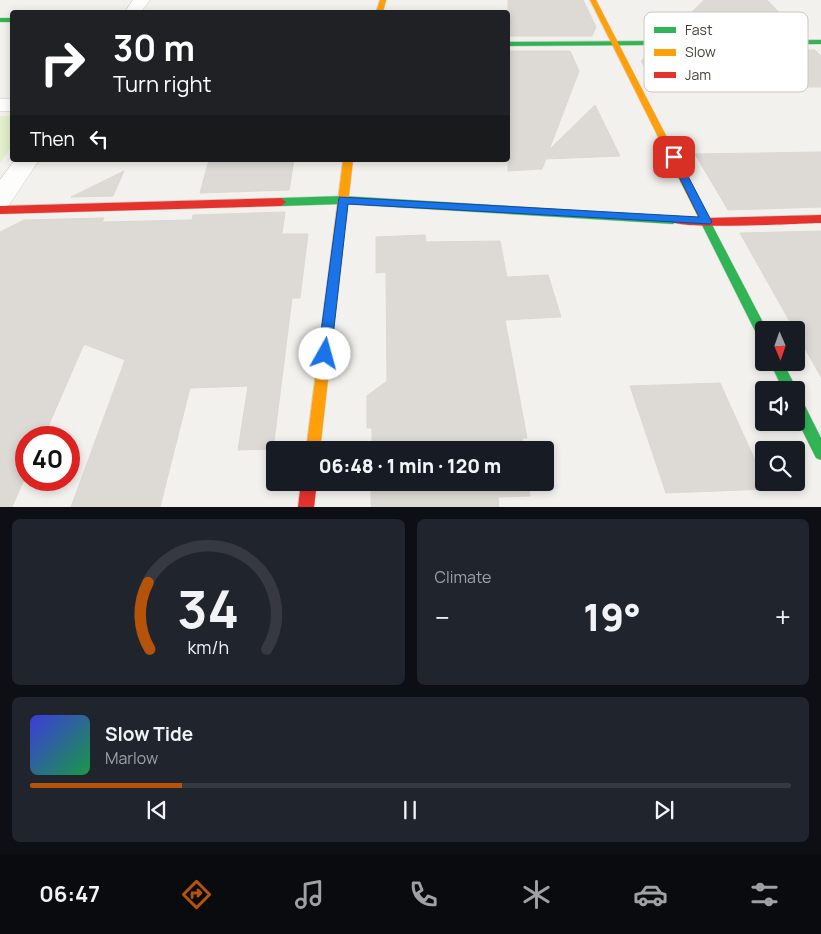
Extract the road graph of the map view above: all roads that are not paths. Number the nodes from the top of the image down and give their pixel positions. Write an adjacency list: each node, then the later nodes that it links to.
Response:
1 (593, 0): 4 (street)
2 (808, 42): 3 (street)
3 (821, 42)
4 (615, 43): 5 (street); 6 (street); 13 (street)
5 (644, 43)
6 (510, 44)
7 (26, 162): 9 (street)
8 (348, 162): 10 (street)
9 (0, 199)
10 (343, 200): 11 (street); 13 (street); 16 (street)
11 (0, 210)
12 (821, 219): 13 (street)
13 (707, 222): 14 (street)
14 (756, 321)
15 (805, 421): 17 (street)
16 (314, 441)
17 (821, 453)
18 (308, 491): 19 (street)
19 (306, 506)

